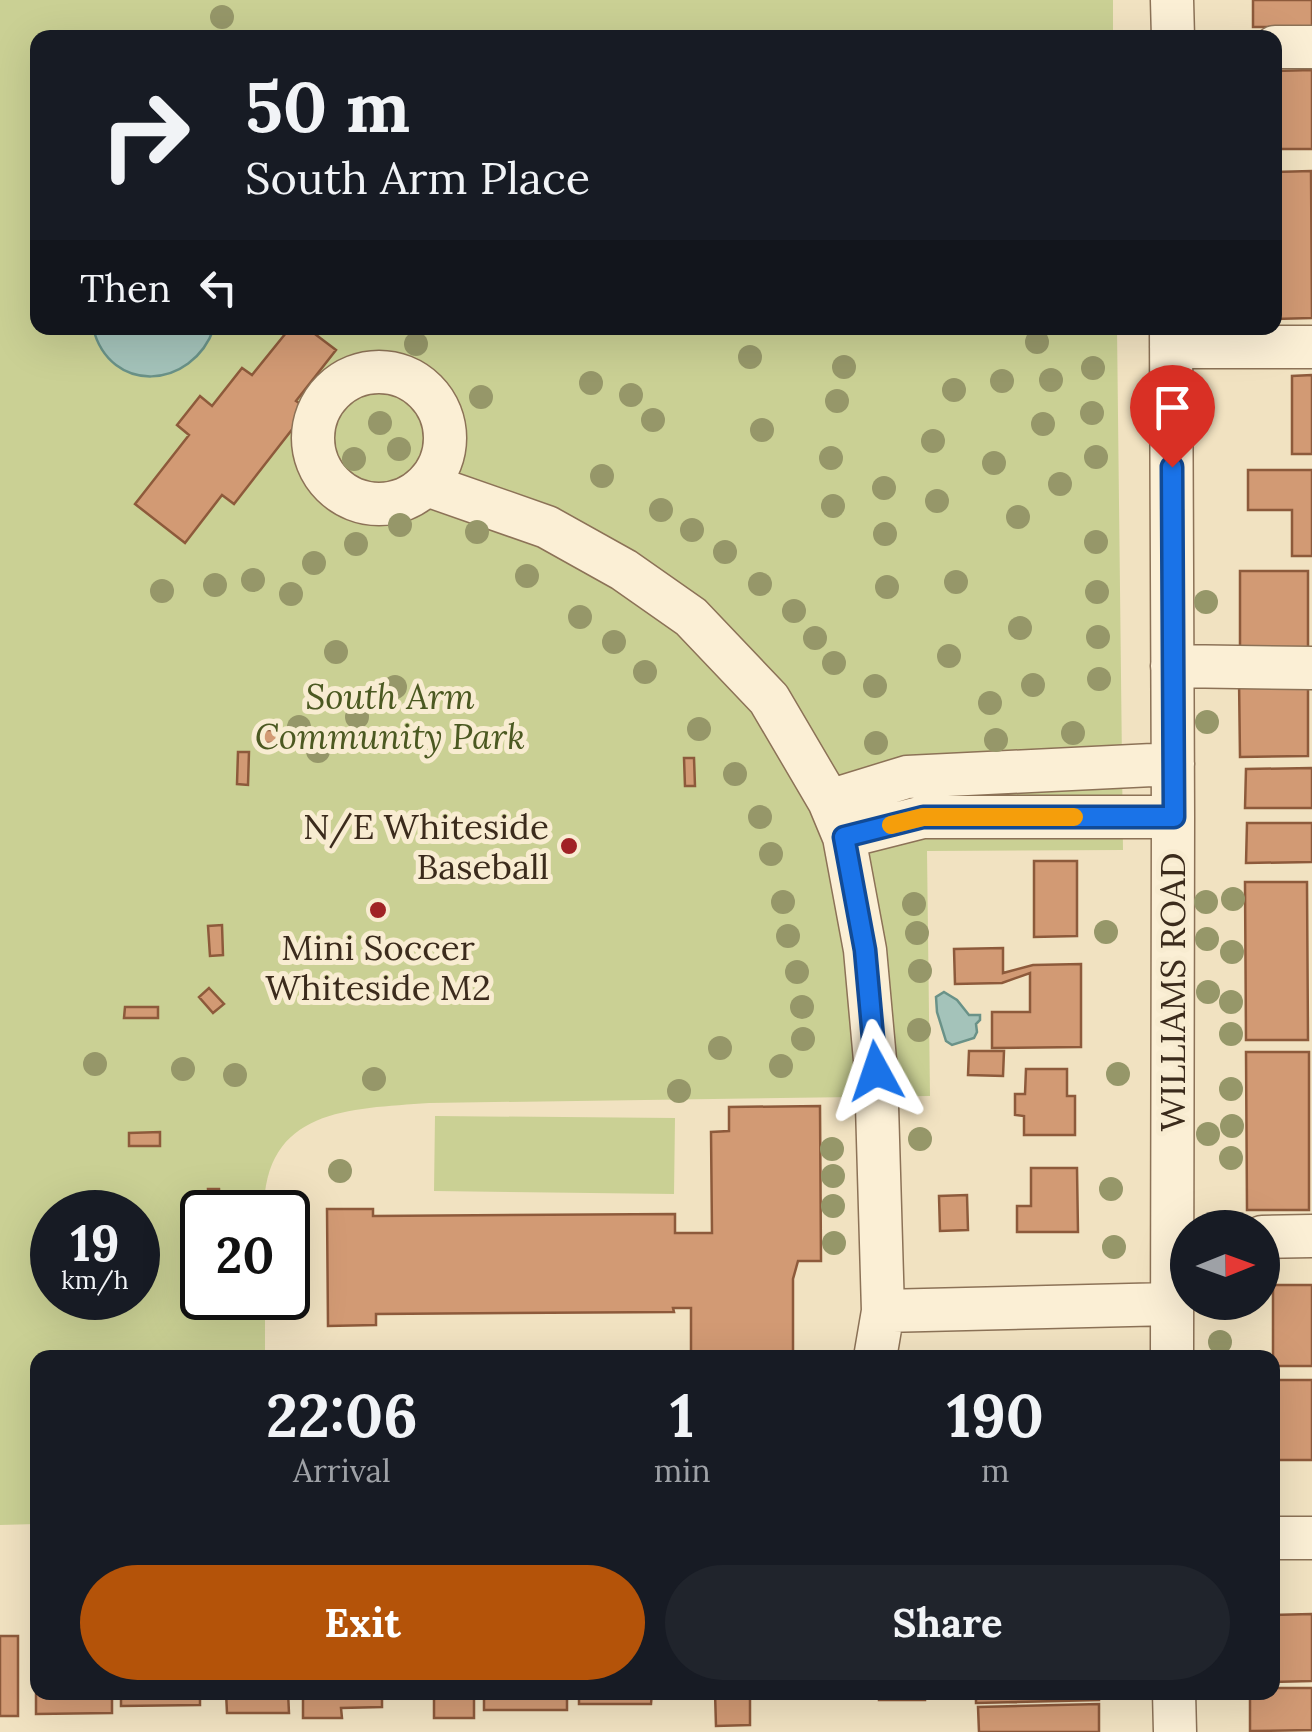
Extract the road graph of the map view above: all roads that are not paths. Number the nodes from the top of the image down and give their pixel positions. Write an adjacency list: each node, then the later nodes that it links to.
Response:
1 (1172, 0): 2 (street)
2 (1172, 30)
3 (1282, 46): 4 (street)
4 (1312, 47)
5 (1171, 338): 6 (street); 8 (street, WILLIAMS ROAD)
6 (1312, 347)
7 (428, 486): 12 (street)
8 (1172, 666): 9 (street); 10 (street, WILLIAMS ROAD)
9 (1312, 668)
10 (1173, 764): 11 (street, WILLIAMS ROAD); 12 (street)
11 (1174, 817): 12 (street); 13 (street, WILLIAMS ROAD)
12 (836, 819): 17 (street)
13 (1179, 1210)
14 (1312, 1236): 15 (street)
15 (1280, 1237)
16 (1170, 1304): 17 (street)
17 (883, 1311): 19 (street)
18 (1171, 1320): 20 (street, WILLIAMS ROAD)
19 (876, 1350)
20 (1172, 1350)
21 (1280, 1538): 22 (street)
22 (1312, 1538)
23 (1174, 1700): 24 (street)
24 (1175, 1732)

